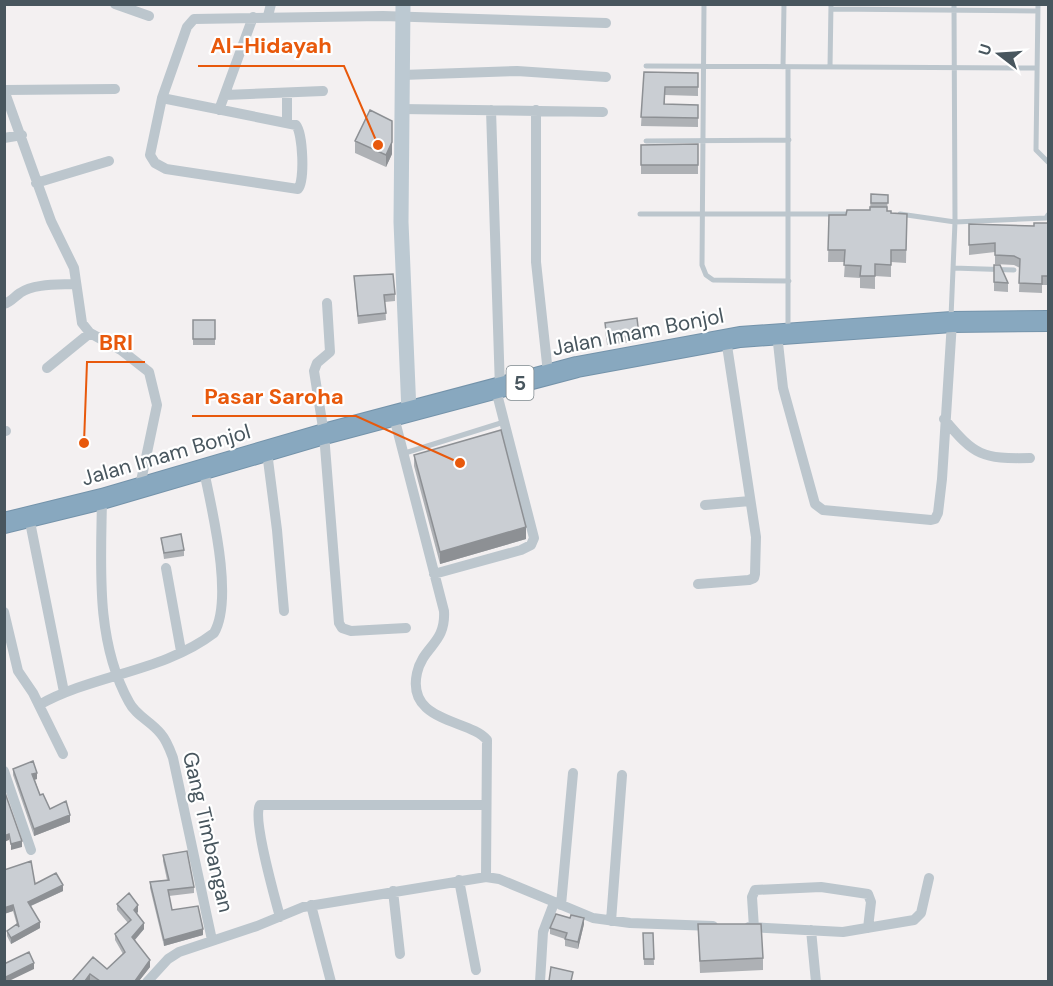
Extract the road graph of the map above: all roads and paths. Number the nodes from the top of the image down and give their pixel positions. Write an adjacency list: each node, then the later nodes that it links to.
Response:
1 (114, 4): 9 (street)
2 (271, 4): 10 (street)
3 (704, 4): 14 (lane)
4 (784, 4): 15 (lane)
5 (831, 7): 6 (lane); 16 (lane)
6 (954, 7): 7 (lane); 17 (lane)
7 (1038, 8): 18 (lane)
8 (403, 11): 10 (street); 12 (street); 19 (street)
9 (149, 16)
10 (268, 16): 11 (street)
11 (253, 17): 25 (street); 26 (street)
12 (606, 23)
13 (645, 66): 14 (lane)
14 (704, 66): 15 (lane); 35 (lane)
15 (786, 67): 16 (lane); 36 (lane)
16 (830, 67): 17 (lane)
17 (955, 68): 18 (lane); 47 (lane)
18 (1038, 68): 39 (lane)
19 (402, 75): 20 (street); 27 (street)
20 (606, 77)
21 (114, 89): 22 (street)
22 (4, 90): 33 (street)
23 (323, 91): 24 (street)
24 (287, 93): 25 (street); 32 (street)
25 (225, 95): 28 (street)
26 (162, 98): 28 (street); 32 (street)
27 (401, 109): 29 (street); 62 (street)
28 (219, 110): 32 (street)
29 (491, 110): 30 (street); 61 (street)
30 (536, 110): 31 (street); 60 (street)
31 (603, 112)
32 (287, 122)
33 (22, 135): 34 (street); 40 (street)
34 (4, 138)
35 (703, 140): 36 (lane); 37 (lane); 45 (lane)
36 (789, 140): 42 (lane)
37 (646, 141)
38 (109, 161): 40 (street)
39 (1048, 162)
40 (36, 183): 51 (street)
41 (640, 214): 45 (lane)
42 (789, 214): 43 (lane); 45 (lane); 50 (lane)
43 (854, 214)
44 (897, 214): 47 (lane)
45 (702, 215): 50 (lane)
46 (1048, 215): 47 (lane)
47 (955, 222): 48 (lane)
48 (952, 268): 49 (lane); 55 (lane)
49 (1014, 270)
50 (789, 281): 57 (lane)
51 (76, 284): 53 (street); 56 (street)
52 (327, 303): 65 (street)
53 (4, 304)
54 (1048, 321): 55 (highway, Jalan Imam Bonjol / 5)
55 (952, 322): 57 (highway, Jalan Imam Bonjol / 5); 63 (street)
56 (90, 333): 59 (street); 70 (street)
57 (783, 334): 58 (highway, Jalan Imam Bonjol / 5); 63 (street)
58 (726, 339): 60 (highway, Jalan Imam Bonjol / 5); 72 (street)
59 (47, 368)
60 (548, 373): 61 (highway, Jalan Imam Bonjol / 5)
61 (498, 389): 62 (highway, Jalan Imam Bonjol / 5); 64 (street)
62 (402, 415): 65 (highway, Jalan Imam Bonjol / 5); 67 (street)
63 (944, 419): 68 (street)
64 (504, 422): 67 (lane); 77 (street)
65 (324, 434): 66 (highway, Jalan Imam Bonjol / 5); 81 (street)
66 (267, 452): 69 (highway, Jalan Imam Bonjol / 5); 79 (street)
67 (405, 453): 77 (street)
68 (1030, 458)
69 (204, 471): 70 (highway, Jalan Imam Bonjol / 5); 82 (street)
70 (141, 486): 71 (highway, Jalan Imam Bonjol / 5)
71 (102, 500): 74 (highway, Jalan Imam Bonjol / 5); 83 (street, Gang Timbangan)
72 (750, 501): 73 (street); 78 (street)
73 (705, 505)
74 (29, 517): 75 (highway, Jalan Imam Bonjol / 5); 84 (street)
75 (4, 523)
76 (166, 568): 82 (street)
77 (434, 573): 90 (street)
78 (698, 584)
79 (284, 610)
80 (4, 612): 85 (street)
81 (406, 628)
82 (181, 651): 83 (street)
83 (118, 675): 84 (street); 103 (street, Gang Timbangan)
84 (64, 692): 85 (street)
85 (39, 705): 86 (street)
86 (63, 754)
87 (4, 771): 91 (street)
88 (573, 773): 96 (street)
89 (622, 775): 99 (street)
90 (486, 805): 92 (street); 98 (street)
91 (31, 850)
92 (486, 877): 94 (street); 96 (street)
93 (929, 878): 101 (street)
94 (459, 880): 95 (street); 105 (street)
95 (393, 891): 97 (street); 104 (street)
96 (558, 904): 99 (street); 108 (street)
97 (311, 905): 98 (street); 107 (street)
98 (280, 917): 103 (street)
99 (611, 921): 100 (street)
100 (754, 928): 101 (street); 102 (street)
101 (868, 928): 102 (street)
102 (811, 930): 109 (street)
103 (212, 940): 106 (street)
104 (400, 954)
105 (476, 970)
106 (147, 981)
107 (331, 981)
108 (540, 981)
109 (816, 981)

